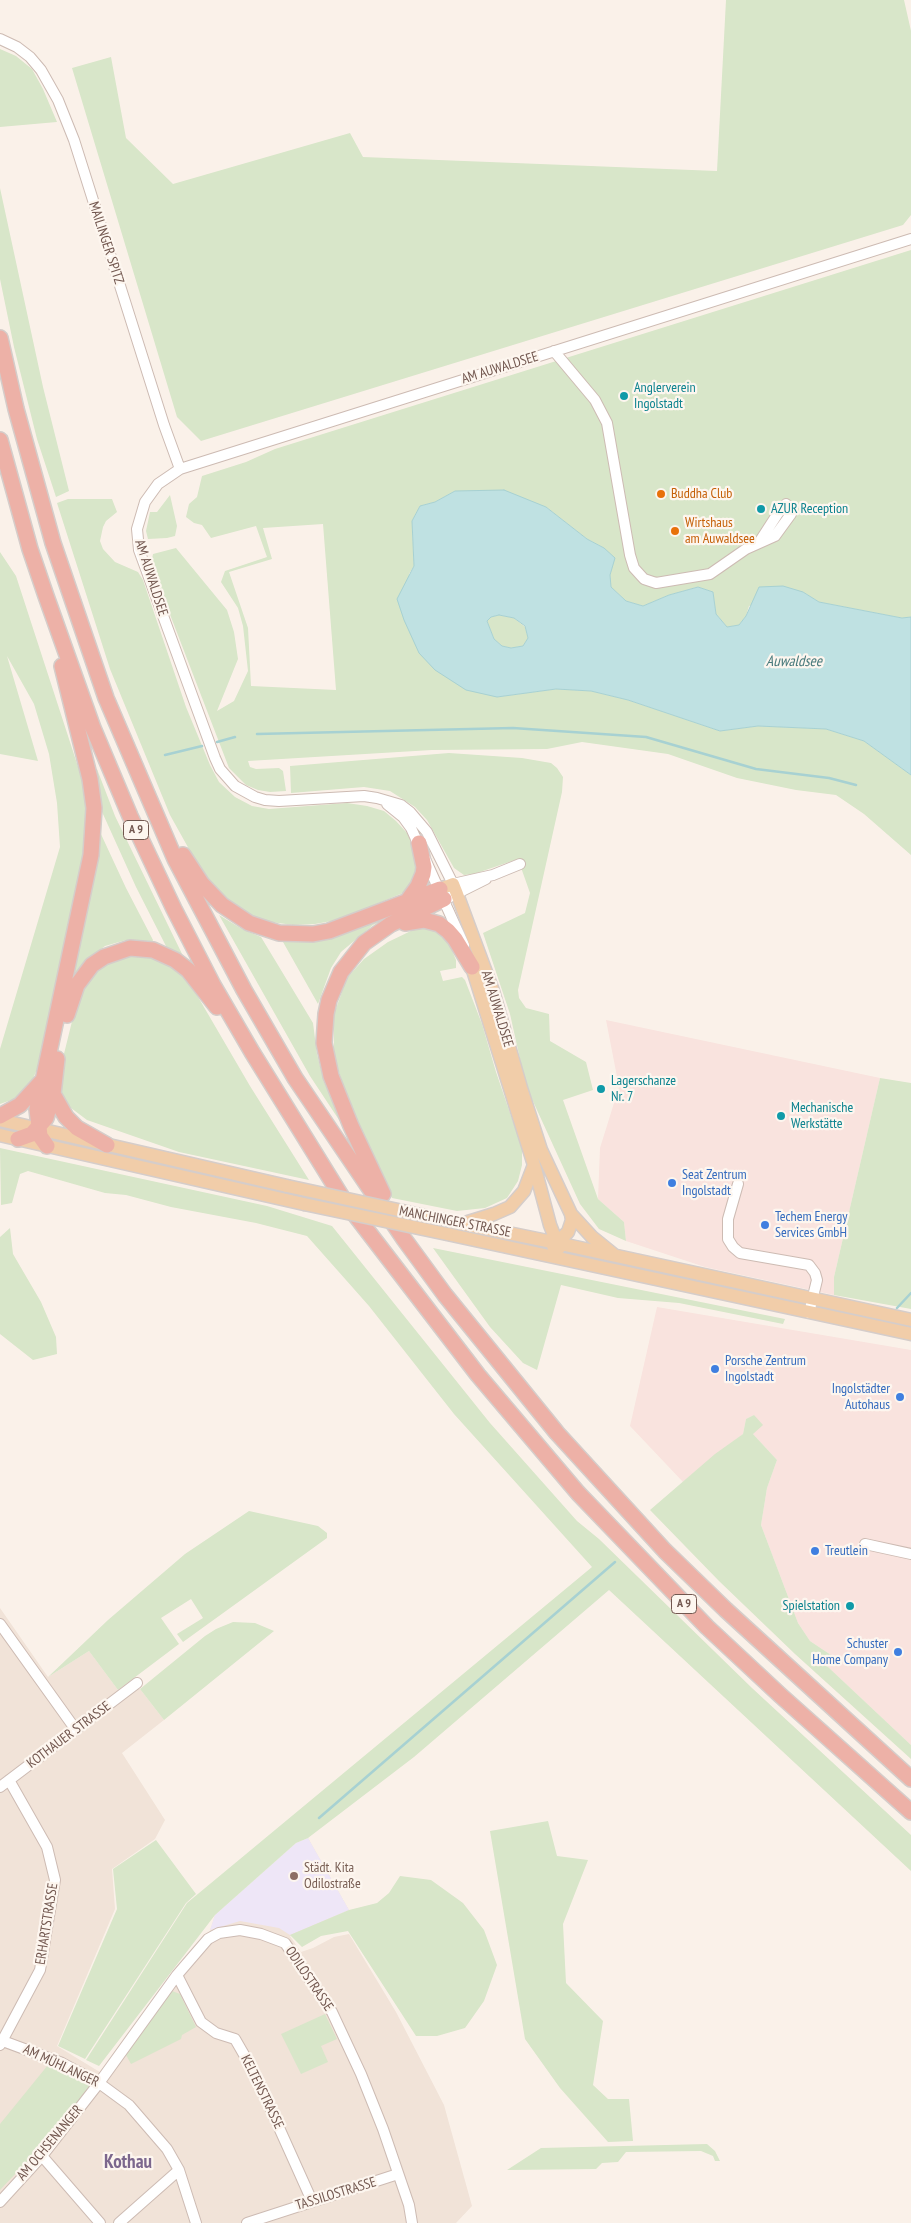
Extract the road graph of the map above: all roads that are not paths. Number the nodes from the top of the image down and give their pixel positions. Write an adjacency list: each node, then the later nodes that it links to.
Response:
1 (0, 39): 6 (street, MAILINGER SPITZ)
2 (911, 239): 4 (street, AM AUWALDSEE)
3 (0, 338): 9 (highway, A 9)
4 (554, 351): 6 (street, AM AUWALDSEE); 7 (street, AM AUWALDSEE)
5 (0, 440): 8 (highway, A 9)
6 (180, 469): 10 (street, AM AUWALDSEE)
7 (784, 505)
8 (46, 596): 17 (highway, A 9); 18 (highway)
9 (148, 798): 14 (highway); 30 (highway, A 9)
10 (378, 798): 11 (street, AM AUWALDSEE); 13 (street, AM AUWALDSEE)
11 (419, 842): 13 (street, AM AUWALDSEE); 14 (highway)
12 (520, 864): 13 (street)
13 (449, 892): 14 (highway); 15 (highway); 16 (street, AM AUWALDSEE); 28 (main road, AM AUWALDSEE)
14 (408, 900)
15 (380, 930): 16 (highway); 30 (highway)
16 (472, 967): 26 (main road, AM AUWALDSEE)
17 (252, 1052): 19 (highway); 46 (highway, A 9)
18 (42, 1081): 20 (highway); 21 (highway)
19 (53, 1094): 21 (highway); 24 (highway)
20 (0, 1118): 21 (main road, MANCHINGER STRASSE)
21 (38, 1128): 23 (highway); 24 (main road, MANCHINGER STRASSE); 25 (highway)
22 (0, 1135): 23 (main road, MANCHINGER STRASSE)
23 (18, 1139): 25 (main road, MANCHINGER STRASSE)
24 (107, 1145): 29 (main road, MANCHINGER STRASSE, bridge)
25 (46, 1146): 32 (main road, MANCHINGER STRASSE, bridge)
26 (534, 1165): 29 (main road); 31 (main road, AM AUWALDSEE)
27 (738, 1184): 35 (street)
28 (571, 1214): 31 (main road); 33 (main road, AM AUWALDSEE)
29 (465, 1223): 31 (main road, MANCHINGER STRASSE)
30 (404, 1238): 44 (highway, A 9)
31 (557, 1243): 32 (main road); 33 (main road, MANCHINGER STRASSE); 34 (main road, AM AUWALDSEE)
32 (536, 1252): 34 (main road, MANCHINGER STRASSE)
33 (615, 1256): 35 (main road, MANCHINGER STRASSE)
34 (568, 1260): 36 (main road, MANCHINGER STRASSE)
35 (812, 1300): 36 (street); 37 (main road, MANCHINGER STRASSE)
36 (809, 1313): 38 (main road, MANCHINGER STRASSE)
37 (911, 1320)
38 (911, 1334)
39 (865, 1544): 40 (street)
40 (911, 1554)
41 (0, 1624): 43 (street)
42 (137, 1684): 43 (street, KOTHAUER STRASSE)
43 (76, 1730): 45 (street, KOTHAUER STRASSE)
44 (911, 1779)
45 (4, 1783): 48 (street, ERHARTSTRASSE)
46 (911, 1812)
47 (177, 1975): 49 (street, ODILOSTRASSE); 52 (street, ODILOSTRASSE); 53 (street, KELTENSTRASSE)
48 (1, 2042): 49 (street, AM MÜHLANGER)
49 (99, 2083): 50 (street, AM OCHSENANGER); 51 (street, AM MÜHLANGER)
50 (42, 2156): 54 (street, AM OCHSENANGER); 55 (street)
51 (179, 2170): 56 (street); 57 (street, AM MÜHLANGER)
52 (398, 2174): 53 (street, TASSILOSTRASSE); 59 (street, ODILOSTRASSE)
53 (312, 2201): 58 (street, TASSILOSTRASSE)
54 (0, 2202)
55 (100, 2223)
56 (119, 2223)
57 (196, 2223)
58 (247, 2223)
59 (412, 2223)

